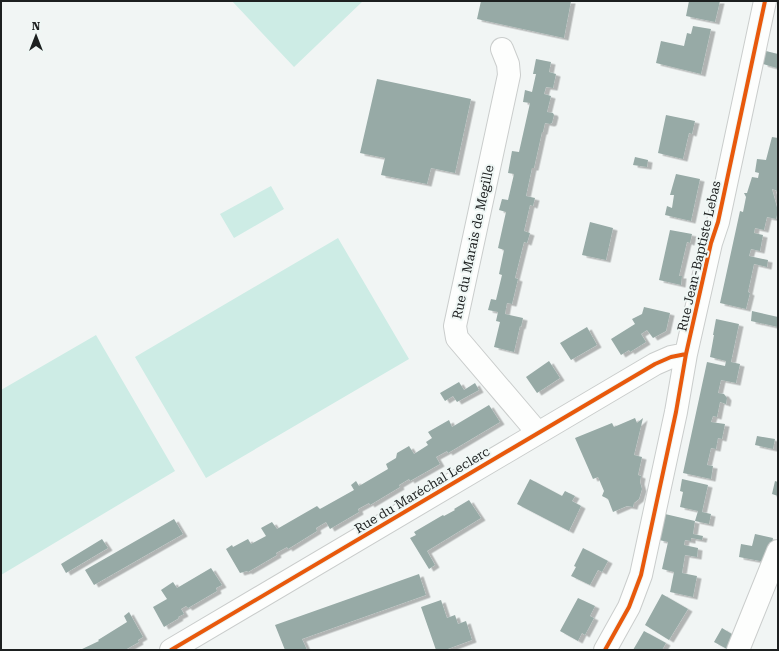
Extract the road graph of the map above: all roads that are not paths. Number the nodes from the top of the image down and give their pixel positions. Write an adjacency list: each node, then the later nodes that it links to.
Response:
1 (765, 1): 3 (street, Rue Jean-Baptiste Lebas)
2 (502, 49): 4 (street, Rue du Marais de Megille)
3 (686, 354): 4 (street, Rue du Maréchal Leclerc); 7 (street, Rue Jean-Baptiste Lebas)
4 (538, 433): 6 (street, Rue du Maréchal Leclerc)
5 (778, 551): 8 (street)
6 (171, 650)
7 (605, 650)
8 (738, 650)

